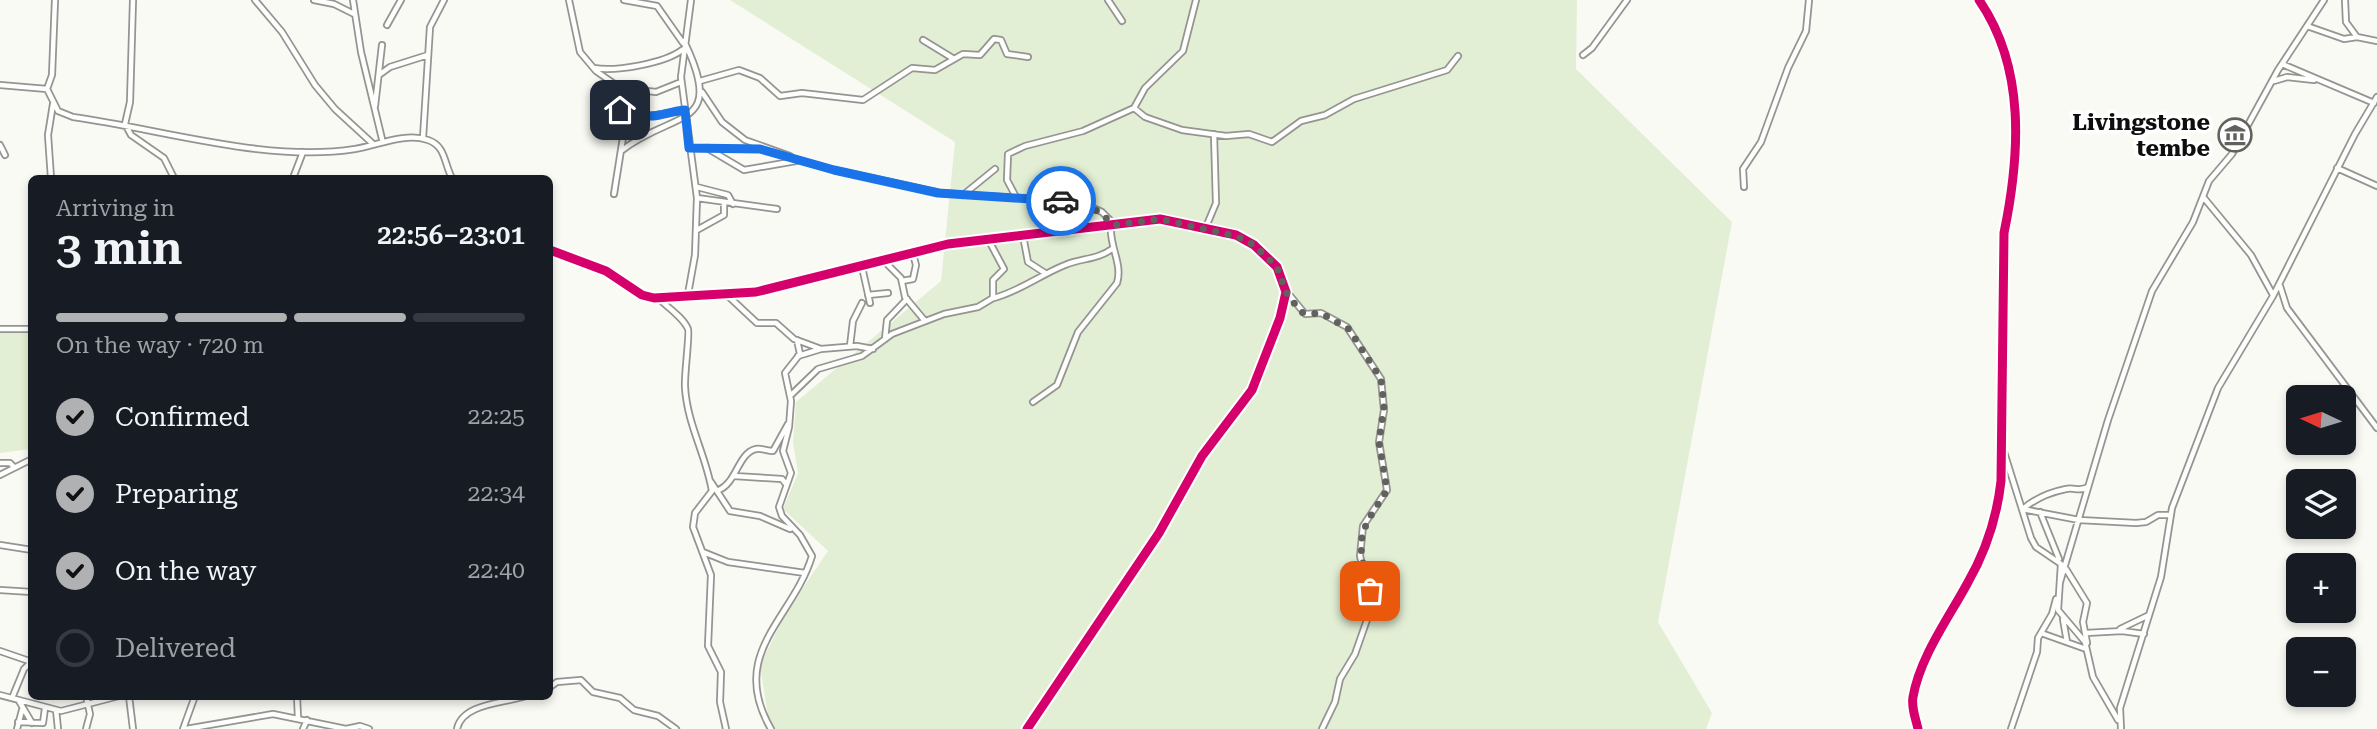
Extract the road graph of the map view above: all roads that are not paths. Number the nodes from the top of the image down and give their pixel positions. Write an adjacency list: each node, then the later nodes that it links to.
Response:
1 (55, 0): 42 (street)
2 (133, 0): 52 (street)
3 (255, 0): 56 (street)
4 (314, 0): 19 (street)
5 (354, 0): 19 (street)
6 (401, 0): 21 (street)
7 (444, 0): 28 (street)
8 (569, 0): 34 (street)
9 (624, 0): 18 (street)
10 (691, 0): 27 (street)
11 (1108, 0): 20 (street)
12 (1196, 0): 48 (street)
13 (1627, 0): 29 (street)
14 (1809, 0): 72 (street)
15 (1979, 0): 118 (street)
16 (2324, 0): 22 (street)
17 (2345, 0): 23 (street)
18 (644, 2): 27 (street)
19 (354, 14): 50 (street)
20 (1122, 21)
21 (387, 25)
22 (2307, 26): 23 (street); 33 (street)
23 (2357, 37): 25 (street)
24 (923, 40): 32 (street)
25 (2377, 41)
26 (382, 45): 35 (street)
27 (684, 45): 34 (street); 36 (street); 39 (street)
28 (428, 55): 35 (street); 54 (street)
29 (1583, 55)
30 (1458, 56): 53 (street)
31 (1028, 57): 32 (street)
32 (954, 60): 36 (street)
33 (2282, 64): 37 (street); 38 (street)
34 (593, 68): 41 (street)
35 (378, 75): 50 (street)
36 (700, 81): 43 (street)
37 (2273, 81): 38 (street); 76 (street)
38 (2318, 81): 47 (street)
39 (681, 82): 41 (street); 49 (street)
40 (0, 85): 42 (street)
41 (621, 88): 45 (street)
42 (47, 89): 46 (street)
43 (701, 92): 51 (street); 63 (street)
44 (2377, 97): 47 (street)
45 (629, 98): 49 (street); 60 (street)
46 (53, 103): 52 (street); 66 (street)
47 (2374, 103): 64 (street)
48 (1134, 108): 53 (street); 75 (street)
49 (685, 110): 51 (street)
50 (374, 111): 55 (street)
51 (686, 118): 59 (street); 60 (street)
52 (125, 124): 61 (street); 67 (street)
53 (1214, 134): 82 (street)
54 (423, 138): 55 (street); 69 (street)
55 (382, 139): 56 (street)
56 (373, 143): 61 (street)
57 (0, 145): 62 (street)
58 (707, 147): 59 (street); 63 (street); 63 (street)
59 (689, 148): 71 (street)
60 (621, 151): 73 (street)
61 (303, 152): 68 (street)
62 (5, 155)
63 (803, 161): 74 (street)
64 (2337, 168): 70 (street); 93 (street)
65 (995, 169): 74 (street)
66 (51, 175)
67 (172, 175)
68 (294, 175)
69 (451, 175)
70 (2377, 186)
71 (696, 187): 77 (street); 79 (street)
72 (1744, 187)
73 (614, 194)
74 (962, 195): 75 (street)
75 (1016, 197): 81 (street)
76 (2204, 197): 99 (street); 126 (street)
77 (697, 198): 78 (street); 83 (street)
78 (724, 203): 79 (street); 83 (street)
79 (733, 204): 80 (street)
80 (778, 209)
81 (1113, 226): 82 (street); 84 (street); 86 (street)
82 (1206, 227): 94 (street)
83 (696, 230): 96 (street)
84 (1023, 236): 85 (street); 91 (street)
85 (988, 239): 88 (street); 101 (street)
86 (1112, 249): 91 (street); 115 (street)
87 (553, 251): 100 (street)
88 (913, 254): 89 (street); 92 (street)
89 (884, 261): 90 (street); 92 (street)
90 (862, 267): 97 (street); 98 (street)
91 (1046, 273): 101 (street)
92 (902, 281): 102 (street)
93 (2279, 284): 99 (street); 117 (street)
94 (1286, 292): 183 (street); 184 (street)
95 (888, 293): 98 (street)
96 (688, 294): 97 (street); 100 (street)
97 (727, 295): 108 (street)
98 (869, 296): 104 (street)
99 (2273, 296): 130 (street)
100 (657, 298): 124 (street)
101 (994, 298): 105 (street)
102 (908, 299): 105 (street); 109 (street)
103 (862, 303): 110 (street)
104 (870, 303)
105 (926, 322): 109 (street)
106 (0, 329): 107 (street)
107 (28, 329)
108 (797, 340): 111 (street); 113 (street)
109 (885, 340): 112 (street)
110 (850, 346): 111 (street); 112 (street)
111 (821, 349): 113 (street)
112 (874, 349): 114 (street)
113 (797, 356): 114 (street)
114 (791, 395): 116 (street)
115 (1033, 401)
116 (790, 420): 123 (street); 125 (street)
117 (2377, 428)
118 (2003, 445): 128 (street); 185 (street)
119 (28, 461): 121 (street)
120 (0, 463): 121 (street)
121 (14, 467): 122 (street)
122 (0, 475)
123 (734, 476): 125 (street); 127 (street)
124 (710, 481): 127 (street); 135 (street)
125 (786, 484): 132 (street)
126 (2088, 487): 128 (street); 131 (street)
127 (719, 490): 132 (street)
128 (2023, 509): 129 (street); 136 (street)
129 (2040, 512): 131 (street); 136 (street)
130 (2171, 515): 131 (street); 142 (street)
131 (2079, 520): 136 (street)
132 (793, 529): 137 (street)
133 (0, 545): 134 (street)
134 (28, 549)
135 (702, 551): 137 (street); 181 (street)
136 (2062, 565): 140 (street); 145 (street)
137 (805, 573): 182 (street)
138 (0, 590): 139 (street)
139 (28, 592)
140 (2057, 596): 141 (street); 144 (street)
141 (2060, 614): 147 (street); 148 (street)
142 (2149, 615): 143 (street); 146 (street)
143 (2113, 631): 145 (street); 146 (street)
144 (2041, 633): 147 (street); 186 (street)
145 (2087, 633): 148 (street)
146 (2144, 634): 168 (street)
147 (2067, 642): 148 (street)
148 (2086, 649): 168 (street)
149 (0, 651): 150 (street)
150 (28, 661)
151 (28, 665): 154 (street)
152 (553, 684): 166 (street)
153 (0, 695): 154 (street)
154 (11, 699): 161 (street)
155 (87, 700): 162 (street)
156 (106, 700): 162 (street)
157 (129, 700): 174 (street)
158 (194, 700): 175 (street)
159 (298, 700): 165 (street)
160 (511, 700): 178 (street)
161 (20, 703): 163 (street); 169 (street); 170 (street)
162 (89, 705): 164 (street); 173 (street)
163 (45, 708): 164 (street); 170 (street)
164 (57, 710): 172 (street)
165 (298, 718): 167 (street); 175 (street)
166 (664, 719): 179 (street); 180 (street)
167 (307, 720): 176 (street); 177 (street)
168 (2118, 721): 187 (street)
169 (18, 722): 170 (street); 171 (street)
170 (33, 724)
171 (16, 729)
172 (58, 729)
173 (86, 729)
174 (133, 729)
175 (185, 729)
176 (303, 729)
177 (369, 729)
178 (457, 729)
179 (666, 729)
180 (676, 729)
181 (726, 729)
182 (771, 729)
183 (1027, 729)
184 (1322, 729)
185 (1918, 729)
186 (2011, 729)
187 (2121, 729)

